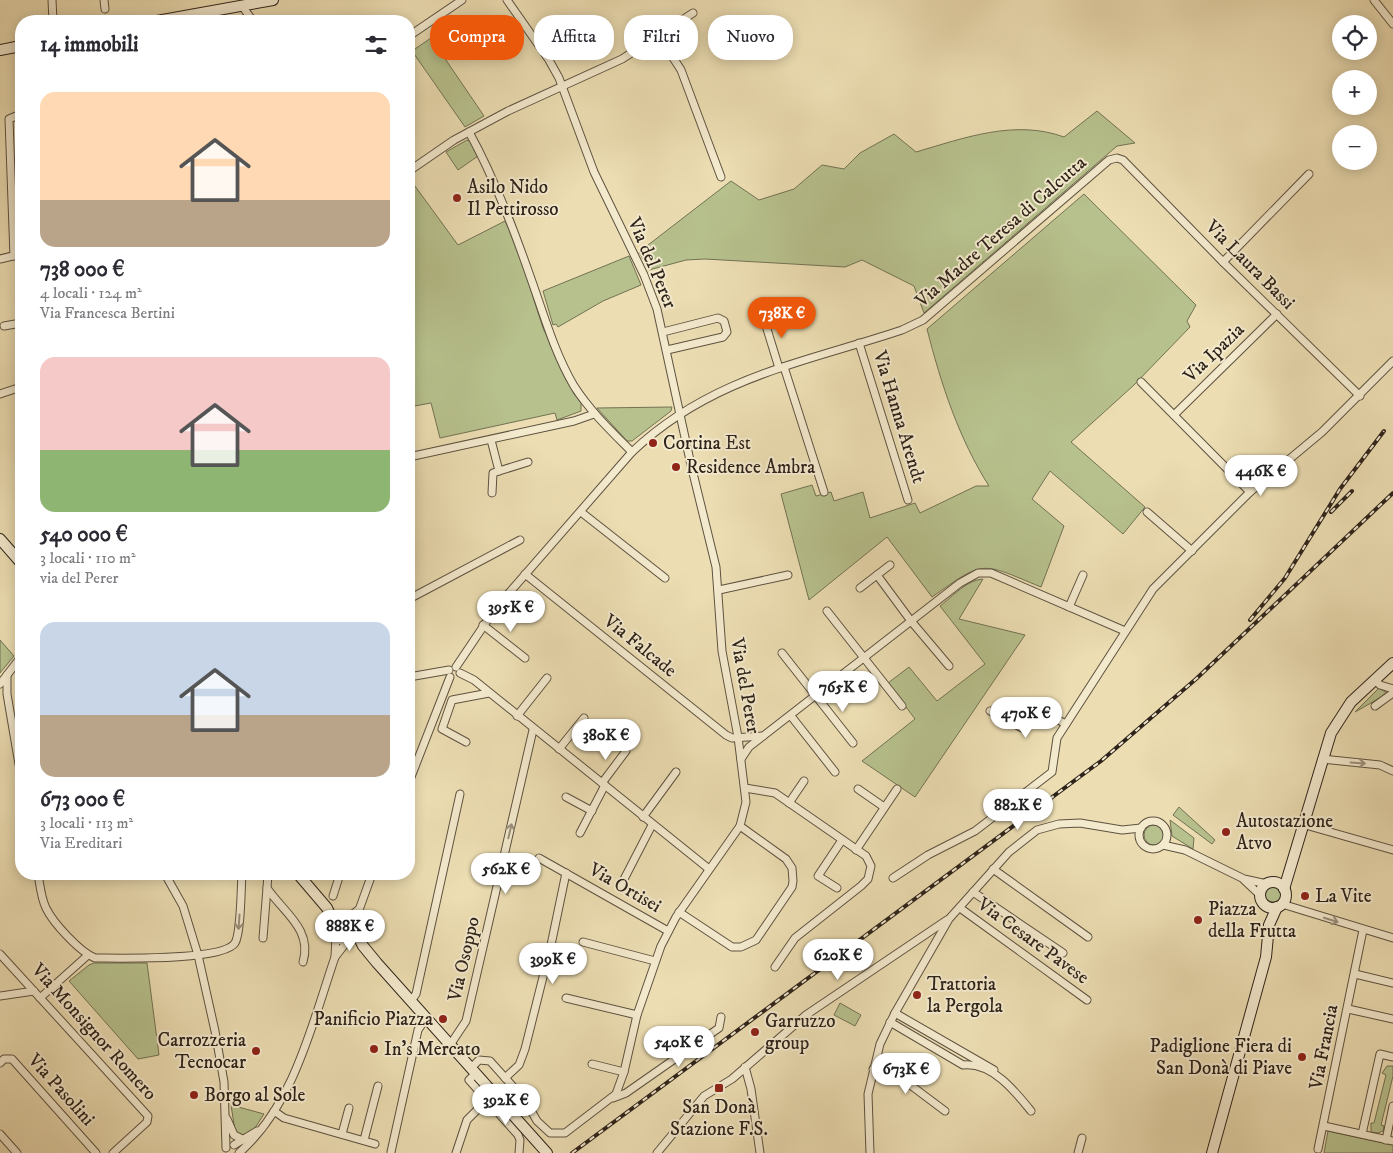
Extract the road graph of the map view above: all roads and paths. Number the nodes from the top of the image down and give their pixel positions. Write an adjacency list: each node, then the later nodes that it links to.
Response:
1 (52, 0): 10 (street)
2 (104, 0): 8 (street)
3 (273, 0): 7 (street)
4 (462, 0): 15 (street)
5 (506, 0): 20 (street, Via del Perer)
6 (1374, 0): 14 (street)
7 (242, 6): 11 (street); 12 (street)
8 (104, 9)
9 (693, 12): 13 (street)
10 (53, 15)
11 (191, 15)
12 (249, 15)
13 (689, 15)
14 (1393, 24)
15 (415, 32)
16 (15, 47): 17 (street)
17 (0, 50)
18 (624, 58): 20 (street)
19 (674, 60): 26 (street)
20 (563, 87): 22 (street); 35 (street, Via del Perer)
21 (15, 117): 27 (street)
22 (469, 132): 24 (street); 45 (street)
23 (1117, 158): 30 (street, Via Laura Bassi); 36 (street, Via Madre Teresa di Calcutta)
24 (415, 168)
25 (1310, 174): 30 (street)
26 (721, 177)
27 (15, 216)
28 (15, 255): 29 (street)
29 (0, 259)
30 (1223, 262): 31 (street, Via Laura Bassi)
31 (1277, 314): 43 (street, Via Laura Bassi); 46 (street, Via Ipazia)
32 (763, 316): 39 (street)
33 (15, 324): 34 (street)
34 (4, 326)
35 (663, 332): 37 (street, Via del Perer); 37 (street)
36 (860, 343): 39 (street, Via Madre Teresa di Calcutta); 55 (street, Via Hanna Arendt)
37 (667, 350): 44 (street, Via del Perer)
38 (1393, 361): 43 (street)
39 (782, 368): 44 (street, Via Madre Teresa di Calcutta); 52 (street)
40 (1142, 382): 46 (street)
41 (15, 389): 42 (street)
42 (0, 394)
43 (1360, 396): 53 (street)
44 (680, 413): 48 (street, Via Madre Teresa di Calcutta); 69 (street, Via del Perer)
45 (594, 414): 47 (street); 48 (street)
46 (1174, 414): 53 (street)
47 (491, 440): 49 (street); 51 (street)
48 (632, 452): 56 (street, Via Madre Teresa di Calcutta)
49 (415, 456)
50 (528, 462): 51 (street)
51 (498, 471): 54 (street)
52 (824, 492)
53 (1250, 492): 60 (street)
54 (492, 493)
55 (908, 500)
56 (581, 512): 63 (street, Via Madre Teresa di Calcutta); 67 (street)
57 (1147, 512): 60 (street)
58 (0, 539): 61 (street)
59 (520, 540): 70 (street)
60 (1192, 551): 75 (street)
61 (15, 556)
62 (890, 565): 66 (street)
63 (525, 574): 74 (street, Via Madre Teresa di Calcutta); 100 (street, Via Falcade)
64 (1083, 574): 71 (street)
65 (788, 575): 69 (street)
66 (877, 575): 68 (street); 73 (street)
67 (665, 578)
68 (860, 588)
69 (719, 590): 100 (street, Via del Perer)
70 (415, 596)
71 (1069, 607): 73 (street); 75 (street)
72 (827, 612): 78 (street)
73 (911, 621): 78 (street); 81 (street)
74 (483, 625): 77 (street); 82 (street, Via Madre Teresa di Calcutta)
75 (1125, 631): 97 (street)
76 (782, 653): 90 (street)
77 (525, 658)
78 (864, 659): 90 (street); 91 (street)
79 (1393, 663): 86 (street)
80 (15, 665): 83 (street)
81 (949, 666)
82 (454, 672): 84 (street); 89 (street); 108 (street, Via Madre Teresa di Calcutta)
83 (7, 675): 87 (street); 101 (street)
84 (415, 676)
85 (547, 678): 94 (street)
86 (1374, 679): 88 (street); 107 (street)
87 (0, 684)
88 (1393, 691): 92 (street)
89 (488, 692): 94 (street); 102 (street)
90 (816, 696): 95 (street); 103 (street)
91 (902, 706)
92 (1376, 706)
93 (990, 710): 97 (street)
94 (517, 716): 98 (street)
95 (791, 716): 99 (street); 111 (street)
96 (584, 718): 104 (street)
97 (1066, 724): 141 (street)
98 (533, 730): 104 (street); 195 (street, Via Osoppo, one-way to 98)
99 (763, 736): 100 (street); 106 (street)
100 (738, 737): 106 (street, Via del Perer)
101 (15, 741)
102 (466, 742)
103 (853, 743)
104 (559, 749): 113 (street)
105 (626, 751): 113 (street)
106 (741, 759): 114 (street, Via del Perer)
107 (1322, 759): 109 (street, one-way to 109); 124 (street)
108 (415, 761)
109 (1393, 771)
110 (676, 772): 122 (street)
111 (835, 772)
112 (804, 781): 119 (street)
113 (604, 784): 121 (street); 122 (street)
114 (745, 788): 119 (street); 125 (street, Via del Perer)
115 (897, 789): 120 (street)
116 (858, 790): 120 (street)
117 (460, 794): 187 (street)
118 (566, 797): 121 (street)
119 (789, 804): 130 (street)
120 (884, 807): 133 (street)
121 (592, 811): 128 (street)
122 (644, 817): 123 (street)
123 (652, 824): 138 (street); 151 (street)
124 (1302, 824): 135 (street); 137 (street)
125 (740, 826): 138 (street, Via del Perer); 160 (street)
126 (1141, 828): 127 (street); 129 (street); 131 (street)
127 (1122, 830): 131 (street); 139 (street)
128 (580, 833)
129 (1167, 835): 132 (street); 134 (street)
130 (842, 840): 133 (street); 153 (street)
131 (1140, 840): 132 (street)
132 (1163, 845): 134 (street)
133 (856, 850): 179 (street)
134 (1185, 850): 142 (street)
135 (1393, 850)
136 (539, 858): 140 (street, Via Ortisei)
137 (1290, 864): 150 (street); 154 (street)
138 (709, 869): 160 (street, Via del Perer)
139 (992, 869): 155 (street); 168 (street)
140 (566, 873): 165 (street, Via Ortisei); 204 (street, Via Ortisei)
141 (893, 878)
142 (1244, 879): 150 (street); 157 (street)
143 (39, 880): 174 (street)
144 (168, 880): 175 (street)
145 (242, 880): 175 (street, one-way to 175)
146 (268, 880): 152 (street)
147 (303, 880): 161 (street)
148 (338, 880): 156 (street)
149 (369, 880): 161 (street)
150 (1269, 883): 154 (street); 157 (street)
151 (621, 886)
152 (267, 888): 169 (street); 178 (street)
153 (837, 888)
154 (1284, 889): 158 (street)
155 (973, 892): 159 (street); 172 (street)
156 (333, 896)
157 (1262, 900): 158 (street); 163 (street)
158 (1279, 905): 163 (street); 164 (street, one-way to 164)
159 (960, 908): 162 (street); 186 (street, Via Cesare Pavese)
160 (680, 912): 165 (street, Via del Perer)
161 (348, 918): 166 (street); 167 (street)
162 (949, 919): 189 (street); 199 (street)
163 (1269, 925): 239 (street)
164 (1363, 930): 170 (street); 180 (street, Via Francia)
165 (668, 931): 177 (street, Via del Perer)
166 (336, 936): 167 (street); 176 (street)
167 (352, 937): 176 (street); 187 (street)
168 (1088, 937)
169 (263, 938)
170 (1393, 938)
171 (583, 942): 177 (street)
172 (1063, 953)
173 (0, 954): 182 (street, Via Monsignor Romero)
174 (88, 955): 175 (street); 184 (street)
175 (198, 955): 213 (street)
176 (334, 958): 210 (street)
177 (655, 961): 190 (street, Via del Perer)
178 (303, 962)
179 (775, 967)
180 (1355, 974): 181 (street); 188 (street, Via Francia)
181 (1393, 983)
182 (34, 991): 183 (street); 184 (street, Via Monsignor Romero)
183 (0, 996)
184 (40, 998): 230 (street, Via Monsignor Romero)
185 (566, 998): 190 (street)
186 (1087, 1000)
187 (411, 1001): 192 (street)
188 (1348, 1009): 193 (street); 215 (street, Via Francia)
189 (895, 1013): 194 (street); 201 (street)
190 (637, 1015): 203 (street, Via del Perer)
191 (721, 1017): 206 (street)
192 (426, 1018): 195 (street); 227 (street)
193 (1393, 1018)
194 (890, 1022): 200 (street); 212 (street)
195 (450, 1045): 202 (street)
196 (1393, 1057): 218 (street)
197 (0, 1063): 229 (street, Via Pasolini)
198 (592, 1064): 203 (street)
199 (745, 1067): 235 (street); 236 (street)
200 (872, 1069): 211 (street); 237 (street)
201 (994, 1070)
202 (474, 1071): 204 (street, Via del Perer); 207 (street); 234 (street)
203 (624, 1072): 206 (street, Via del Perer)
204 (505, 1078): 206 (street, Via del Perer)
205 (378, 1086): 221 (street)
206 (612, 1098)
207 (486, 1100): 232 (street); 233 (street)
208 (1393, 1106): 222 (street)
209 (349, 1108): 217 (street)
210 (274, 1111): 214 (street); 217 (street)
211 (945, 1111)
212 (1030, 1111)
213 (226, 1114): 220 (street); 226 (street)
214 (263, 1126): 220 (street); 231 (street)
215 (1324, 1126): 218 (street); 225 (street, Via Francia)
216 (0, 1134): 228 (street)
217 (342, 1134): 221 (street)
218 (1362, 1134): 222 (street)
219 (1082, 1138): 238 (street)
220 (244, 1140): 224 (street)
221 (364, 1140): 223 (street)
222 (1390, 1140)
223 (375, 1144)
224 (234, 1145): 226 (street); 231 (street)
225 (1318, 1149)
226 (224, 1151)
227 (391, 1152)
228 (17, 1153)
229 (96, 1153)
230 (113, 1153)
231 (239, 1153)
232 (456, 1153)
233 (518, 1153)
234 (547, 1153)
235 (657, 1153)
236 (760, 1153)
237 (870, 1153)
238 (1078, 1153)
239 (1212, 1153)

